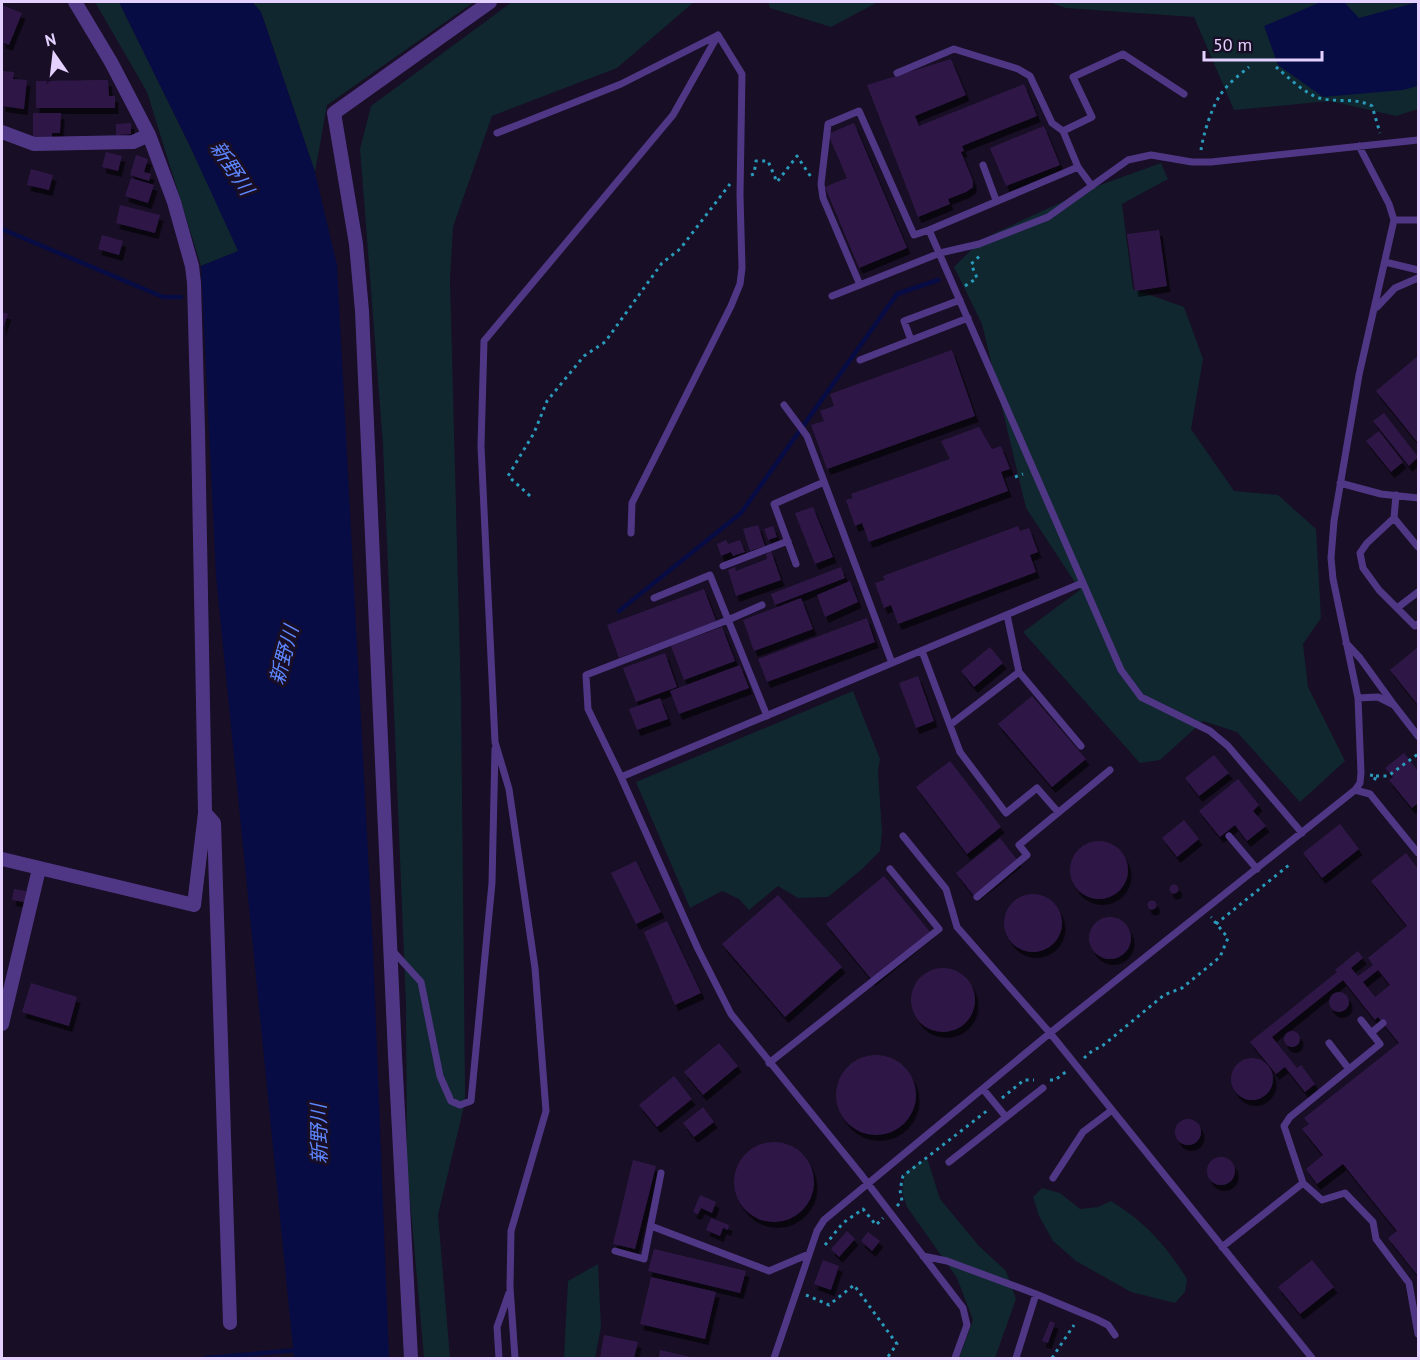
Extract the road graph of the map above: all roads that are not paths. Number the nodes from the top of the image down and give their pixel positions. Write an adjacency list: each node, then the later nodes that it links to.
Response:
1 (75, 2): 9 (street)
2 (490, 2): 74 (street)
3 (718, 35): 8 (lane); 36 (lane); 58 (lane)
4 (897, 73): 6 (lane)
5 (1184, 94): 6 (lane)
6 (1063, 131): 13 (lane)
7 (2, 132): 9 (street)
8 (497, 133)
9 (149, 135): 64 (street)
10 (1416, 141): 11 (lane)
11 (1359, 146): 14 (lane); 16 (lane)
12 (983, 165): 15 (lane)
13 (1078, 168): 14 (lane); 15 (lane)
14 (1092, 186): 19 (lane)
15 (996, 201): 18 (lane)
16 (1394, 220): 17 (lane); 20 (lane)
17 (1419, 220)
18 (929, 230): 19 (lane); 23 (lane)
19 (940, 254): 23 (lane); 25 (lane)
20 (1385, 262): 21 (lane); 26 (lane)
21 (1419, 270)
22 (1419, 278): 26 (lane)
23 (860, 285): 24 (lane)
24 (832, 296)
25 (960, 300): 27 (lane); 28 (lane)
26 (1375, 309): 32 (lane)
27 (968, 318): 28 (lane); 41 (lane)
28 (911, 340): 29 (lane)
29 (860, 360)
30 (784, 405): 31 (lane)
31 (824, 482): 37 (lane); 51 (lane)
32 (1340, 483): 33 (lane); 49 (lane)
33 (1396, 495): 34 (lane); 35 (lane)
34 (1419, 498)
35 (1394, 518): 38 (lane); 45 (lane)
36 (631, 533)
37 (788, 541): 39 (lane); 40 (lane)
38 (1419, 548)
39 (796, 564)
40 (723, 566)
41 (1082, 583): 46 (lane); 65 (lane)
42 (1419, 592): 45 (lane)
43 (654, 598): 47 (lane)
44 (762, 605): 47 (lane)
45 (1397, 608): 48 (lane)
46 (1007, 615): 50 (lane); 52 (lane)
47 (729, 620): 55 (lane); 61 (lane)
48 (1419, 624)
49 (1346, 643): 53 (lane); 54 (lane)
50 (922, 651): 51 (lane); 56 (lane)
51 (892, 663): 55 (lane)
52 (1019, 672): 56 (lane); 59 (lane)
53 (1358, 698): 54 (lane); 62 (lane)
54 (1394, 705): 57 (lane)
55 (767, 716): 61 (lane)
56 (950, 725): 63 (lane)
57 (1419, 736)
58 (495, 742): 74 (lane); 97 (lane)
59 (1081, 746)
60 (1110, 770): 63 (lane)
61 (621, 777): 81 (lane)
62 (1354, 790): 65 (lane); 68 (lane)
63 (1058, 812): 73 (lane)
64 (205, 813): 70 (street); 99 (street)
65 (1302, 833): 72 (lane)
66 (903, 836): 78 (lane)
67 (1229, 836): 72 (lane)
68 (1419, 853)
69 (2, 859): 70 (street)
70 (39, 869): 77 (street)
71 (890, 869): 81 (lane)
72 (1257, 869): 78 (lane)
73 (977, 897)
74 (390, 949): 102 (street)
75 (1361, 1020): 79 (lane)
76 (1383, 1023): 79 (lane)
77 (2, 1024)
78 (1050, 1033): 84 (lane); 85 (lane)
79 (1371, 1033): 82 (lane)
80 (1329, 1043): 82 (lane)
81 (769, 1063): 91 (lane)
82 (1349, 1069): 90 (lane)
83 (1043, 1088): 86 (lane)
84 (983, 1089): 86 (lane); 91 (lane)
85 (1112, 1110): 89 (lane); 93 (lane)
86 (1006, 1117): 87 (lane)
87 (949, 1162)
88 (660, 1173): 92 (lane)
89 (1053, 1178)
90 (1303, 1183): 93 (lane); 100 (lane)
91 (868, 1185): 95 (lane); 96 (lane)
92 (651, 1226): 94 (lane); 95 (lane)
93 (1222, 1247): 108 (lane)
94 (615, 1251)
95 (809, 1254): 105 (lane)
96 (923, 1256): 98 (lane); 106 (lane)
97 (510, 1287): 103 (lane); 104 (lane)
98 (1036, 1294): 101 (lane); 107 (lane)
99 (230, 1323)
100 (1419, 1334)
101 (1116, 1335)
102 (411, 1359)
103 (499, 1359)
104 (515, 1359)
105 (774, 1359)
106 (955, 1359)
107 (1016, 1359)
108 (1312, 1359)

